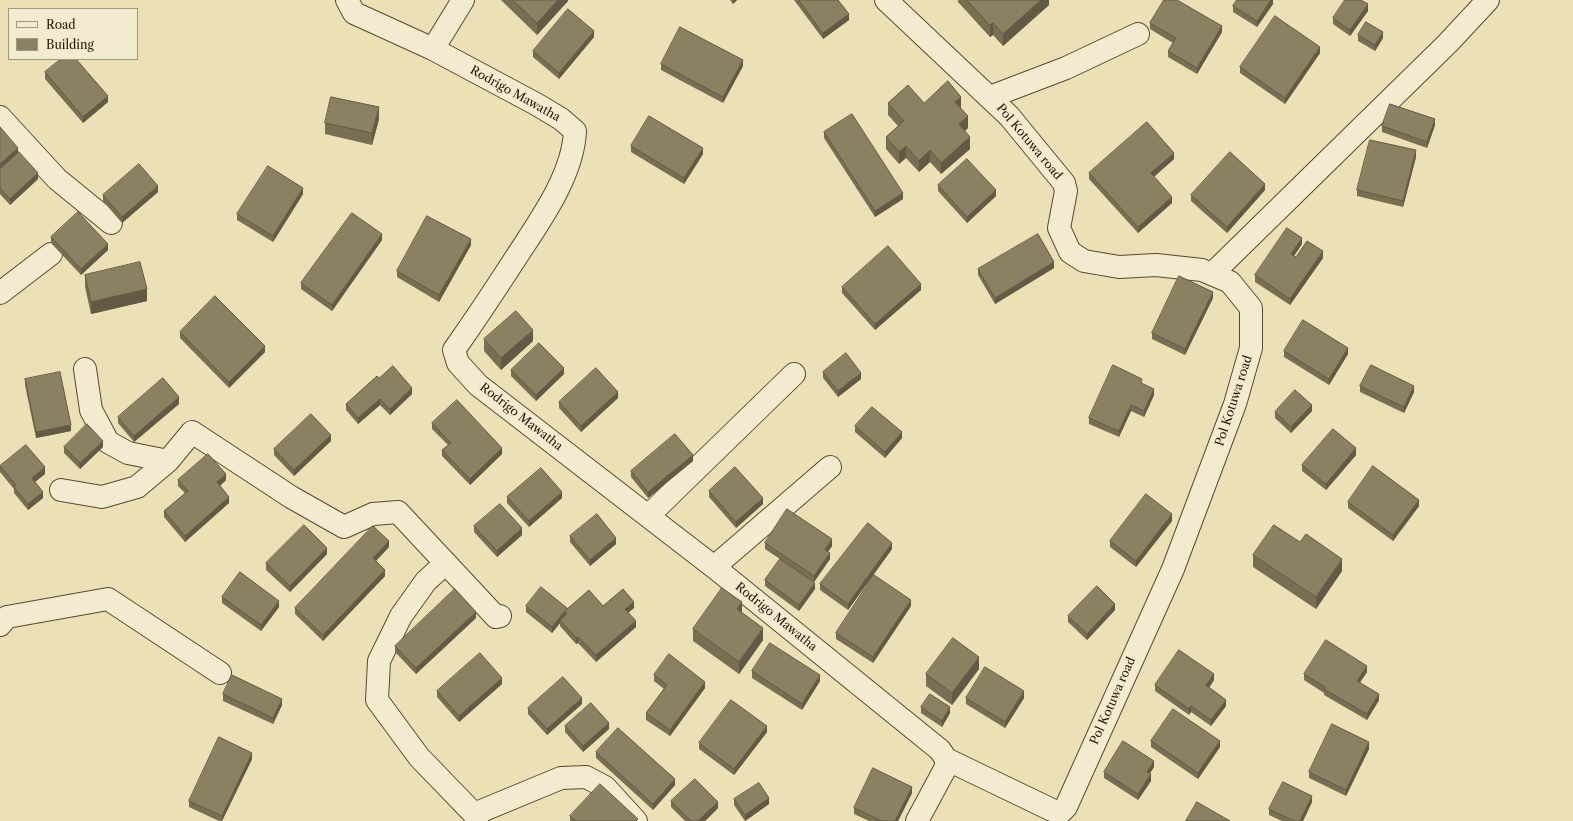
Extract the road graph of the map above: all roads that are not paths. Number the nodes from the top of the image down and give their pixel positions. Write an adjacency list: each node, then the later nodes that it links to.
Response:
1 (346, 0): 6 (street, Rodrigo Mawatha)
2 (463, 0): 6 (street)
3 (886, 0): 7 (street, Pol Kotuwa road)
4 (1488, 0): 11 (street)
5 (1138, 34): 7 (street)
6 (433, 50): 18 (street, Rodrigo Mawatha)
7 (990, 97): 11 (street, Pol Kotuwa road)
8 (0, 117): 9 (street)
9 (111, 223)
10 (51, 254): 12 (street)
11 (1212, 274): 25 (street, Pol Kotuwa road)
12 (0, 293)
13 (85, 369): 15 (street)
14 (794, 374): 18 (street)
15 (168, 461): 17 (street); 19 (street)
16 (830, 468): 20 (street)
17 (61, 490)
18 (648, 516): 20 (street, Rodrigo Mawatha)
19 (446, 563): 21 (street); 26 (street)
20 (714, 567): 24 (street, Rodrigo Mawatha)
21 (500, 616)
22 (0, 625): 23 (street)
23 (220, 673)
24 (946, 758): 25 (street, Pol Kotuwa road); 28 (street)
25 (1067, 816)
26 (475, 818): 27 (street)
27 (636, 821)
28 (916, 821)

